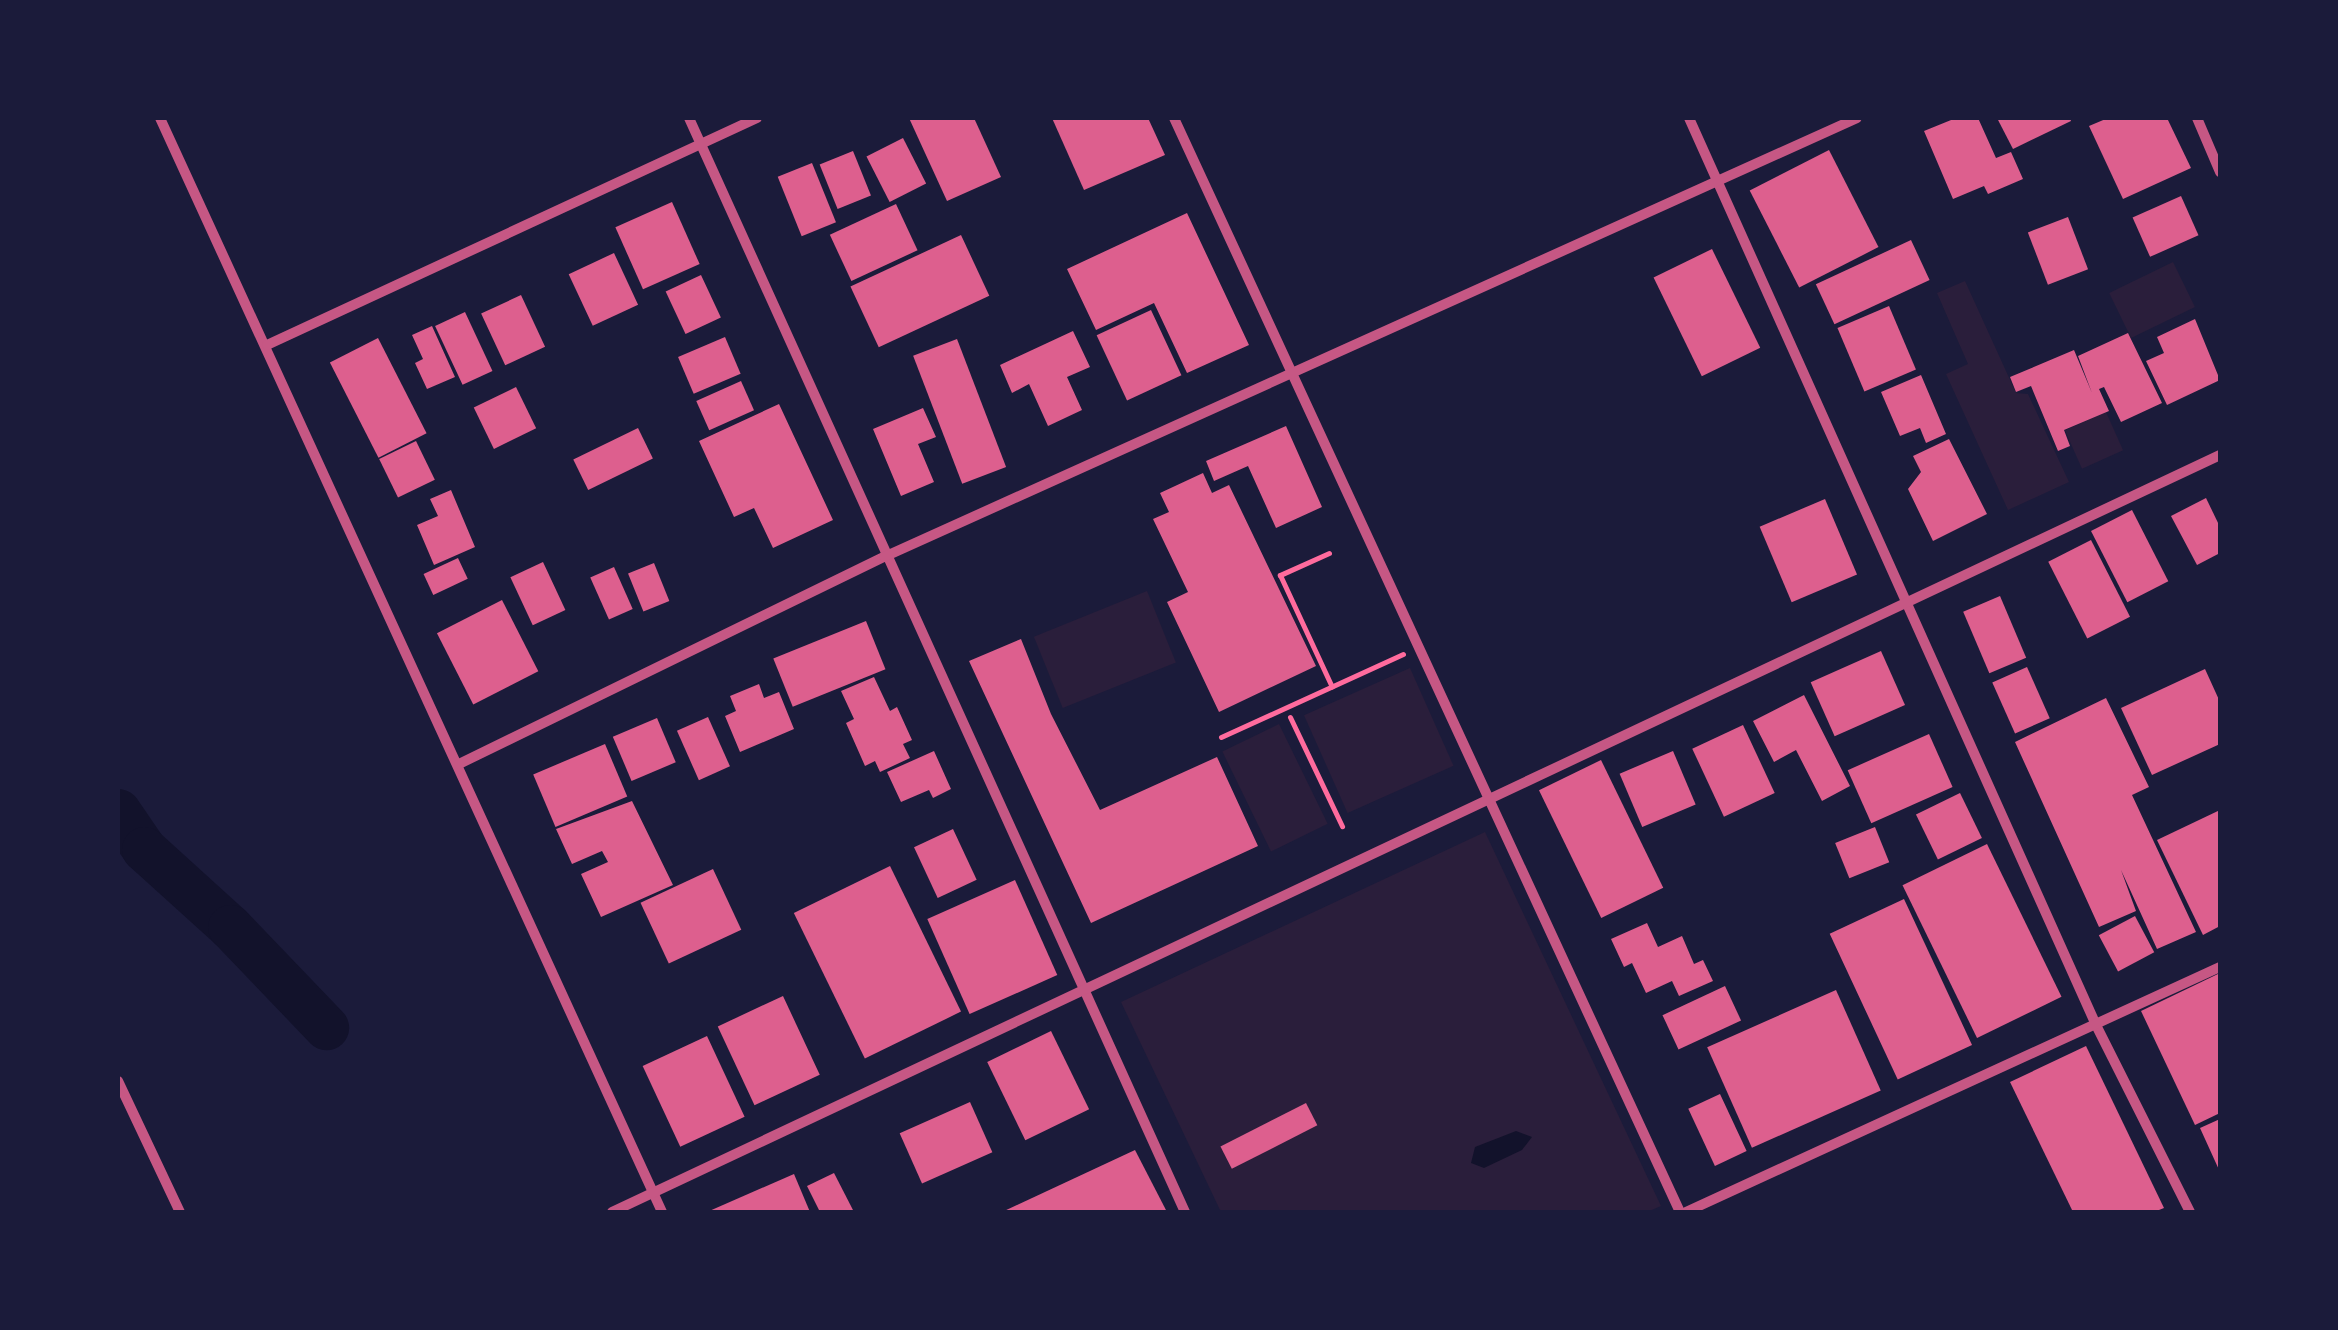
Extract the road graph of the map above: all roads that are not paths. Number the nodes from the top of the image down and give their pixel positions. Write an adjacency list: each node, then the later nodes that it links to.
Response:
1 (160, 118): 11 (street)
2 (689, 118): 8 (street)
3 (757, 118): 8 (street)
4 (1174, 118): 12 (street)
5 (1689, 118): 10 (street)
6 (1857, 118): 10 (street)
7 (2197, 118): 9 (street)
8 (700, 143): 11 (street); 14 (street)
9 (2220, 172)
10 (1718, 180): 12 (street); 15 (street)
11 (266, 344): 16 (street)
12 (1291, 371): 14 (street); 17 (street)
13 (2220, 455): 15 (street)
14 (884, 556): 16 (street); 19 (street)
15 (1907, 602): 17 (street); 20 (street)
16 (459, 764): 22 (street)
17 (1491, 800): 19 (street); 27 (street)
18 (2220, 967): 20 (street)
19 (1084, 992): 22 (street); 26 (street)
20 (2096, 1025): 27 (street); 28 (street)
21 (118, 1082): 23 (street)
22 (653, 1193): 24 (street); 25 (street)
23 (180, 1212)
24 (612, 1212)
25 (662, 1212)
26 (1185, 1212)
27 (1683, 1212)
28 (2190, 1212)

